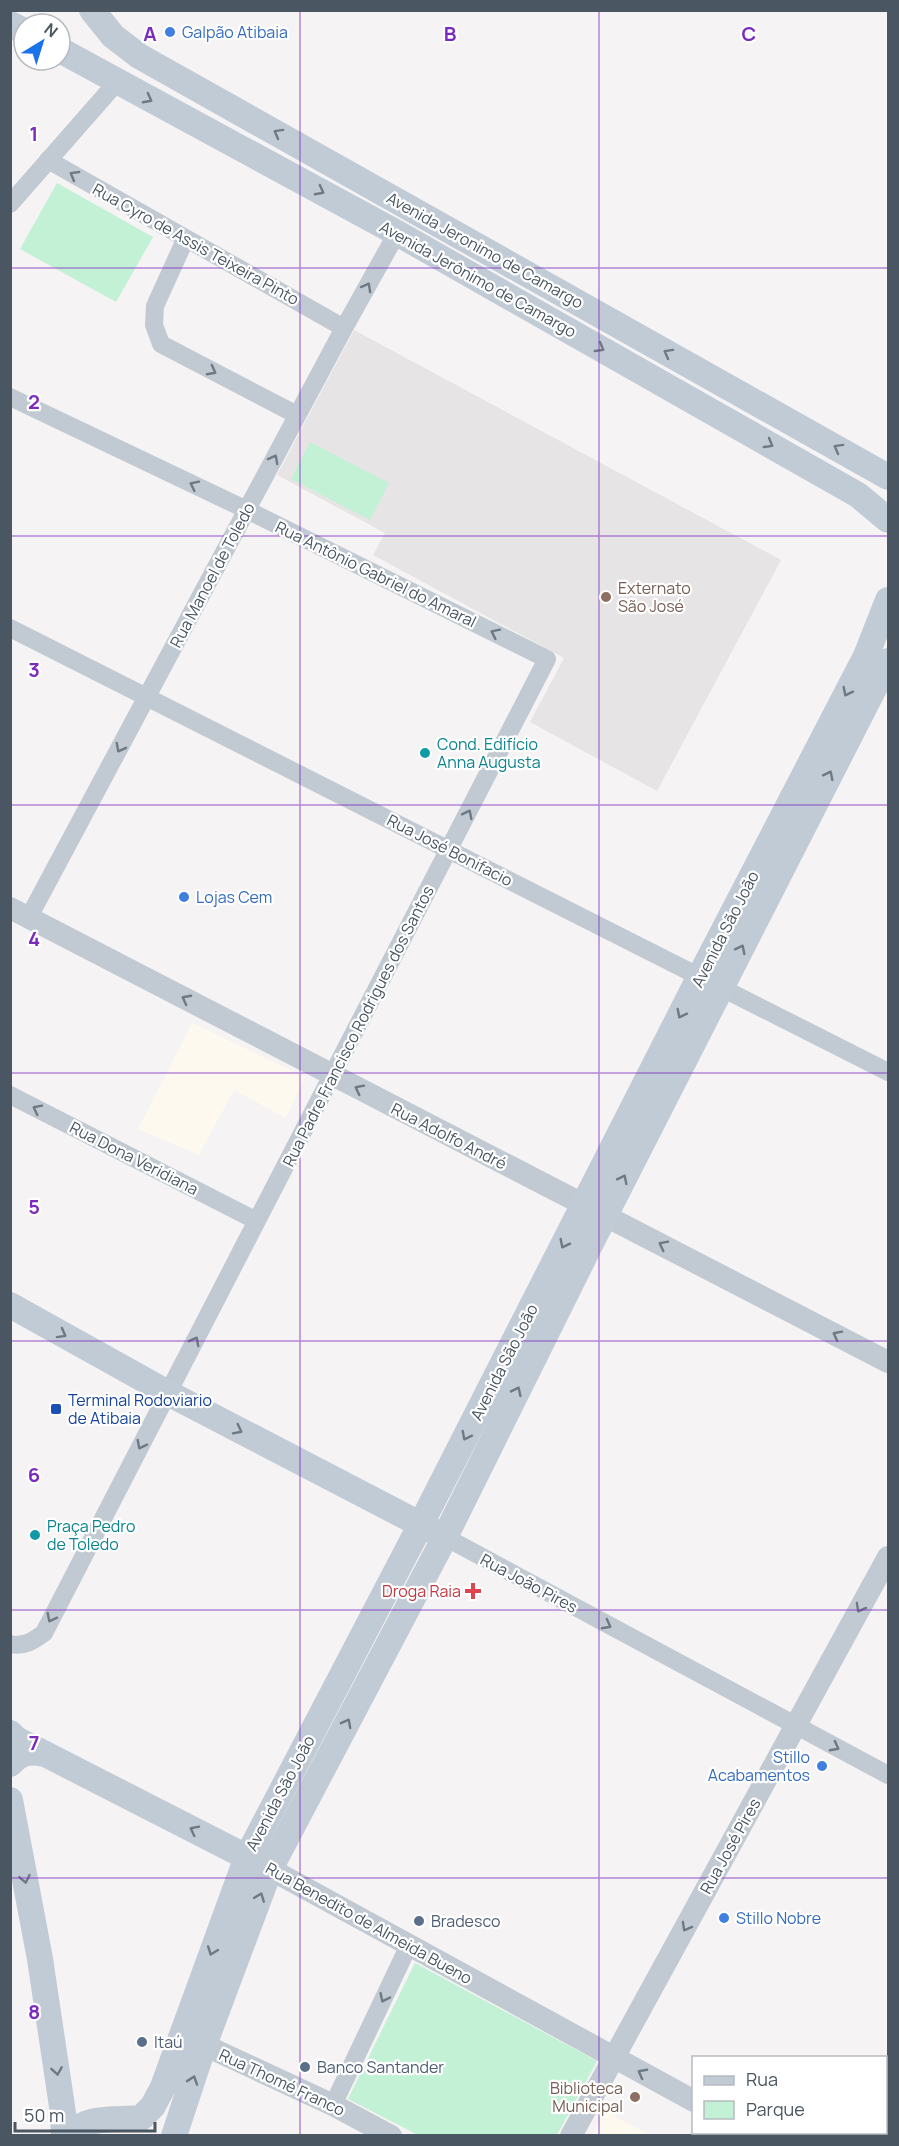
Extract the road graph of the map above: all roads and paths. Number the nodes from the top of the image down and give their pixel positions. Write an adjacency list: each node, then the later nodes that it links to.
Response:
1 (94, 14): 2 (main road); 12 (main road, Avenida Jeronimo de Camargo, one-way to 1)
2 (72, 50)
3 (72, 57): 4 (main road, Avenida Jerônimo de Camargo)
4 (117, 82): 5 (street); 7 (main road, Avenida Jerônimo de Camargo, one-way to 7)
5 (48, 160): 6 (street); 8 (street, Rua Cyro de Assis Teixeira Pinto, one-way to 5)
6 (10, 204)
7 (397, 233): 9 (street, Rua Manoel de Toledo, one-way to 7); 14 (main road, Avenida Jerônimo de Camargo, one-way to 14)
8 (185, 240): 9 (street, Rua Cyro de Assis Teixeira Pinto); 11 (street, one-way to 11)
9 (344, 328): 11 (street, Rua Manoel de Toledo)
10 (10, 397): 13 (street, Rua Antônio Gabriel do Amaral, one-way to 10)
11 (297, 416): 13 (street, Rua Manoel de Toledo, one-way to 11)
12 (888, 477)
13 (247, 510): 17 (street, Rua Antônio Gabriel do Amaral, one-way to 13); 19 (street, Rua Manoel de Toledo)
14 (888, 520)
15 (888, 600): 18 (main road, Avenida São João)
16 (10, 628): 19 (street, Rua José Bonifacio)
17 (547, 659): 20 (street, Rua Padre Francisco Rodrigues dos Santos, one-way to 17)
18 (882, 663): 22 (main road, Avenida São João)
19 (147, 697): 20 (street, Rua José Bonifacio); 21 (street, Rua Manoel de Toledo, one-way to 21)
20 (450, 850): 22 (street, Rua José Bonifacio); 24 (street, Rua Padre Francisco Rodrigues dos Santos)
21 (20, 913): 24 (street, Rua Adolfo André, one-way to 21)
22 (710, 982): 23 (street, Rua José Bonifacio); 26 (main road, Avenida São João)
23 (888, 1072)
24 (333, 1076): 26 (street, Rua Adolfo André, one-way to 24); 27 (street, Rua Padre Francisco Rodrigues dos Santos)
25 (10, 1095): 27 (street, Rua Dona Veridiana, one-way to 25)
26 (594, 1210): 29 (main road, Avenida São João); 30 (street, Rua Adolfo André, one-way to 26)
27 (257, 1221): 31 (street, Rua Padre Francisco Rodrigues dos Santos, one-way to 27)
28 (10, 1305): 31 (main road, one-way to 31)
29 (531, 1336): 32 (main road, Avenida São João, one-way to 32); 33 (main road, Avenida São João, one-way to 29)
30 (888, 1362)
31 (168, 1393): 32 (main road, Rua João Pires, one-way to 32); 37 (street, Rua Padre Francisco Rodrigues dos Santos, one-way to 37)
32 (421, 1524): 33 (main road, Rua João Pires); 35 (main road, Avenida São João)
33 (445, 1537): 36 (main road, Avenida São João); 38 (street, Rua João Pires, one-way to 38)
34 (888, 1557): 38 (street, Rua José Pires, one-way to 38)
35 (369, 1623): 36 (main road); 44 (main road, Avenida São João)
36 (393, 1635): 45 (main road, Avenida São João, one-way to 36)
37 (10, 1644)
38 (796, 1726): 42 (street, Rua João Pires, one-way to 42); 48 (street, Rua José Pires, one-way to 48)
39 (11, 1733): 40 (main road, Rua Benedito de Almeida Bueno)
40 (44, 1754): 41 (main road); 44 (main road, Rua Benedito de Almeida Bueno, one-way to 40)
41 (10, 1764)
42 (888, 1775)
43 (10, 1800): 52 (main road, one-way to 52)
44 (247, 1857): 45 (main road, Rua Benedito de Almeida Bueno); 51 (main road, Avenida São João, one-way to 51)
45 (270, 1869): 46 (street, Rua Benedito de Almeida Bueno); 47 (main road, Avenida São João, one-way to 45)
46 (409, 1945): 48 (street, Rua Benedito de Almeida Bueno); 50 (street, one-way to 50)
47 (204, 2045): 50 (street, Rua Thomé Franco); 54 (main road, Avenida São João, one-way to 47)
48 (614, 2058): 49 (street, Rua Benedito de Almeida Bueno, one-way to 48); 56 (street, Rua José Pires)
49 (692, 2099)
50 (333, 2104): 55 (street, Rua Thomé Franco)
51 (136, 2128): 53 (main road)
52 (64, 2136)
53 (69, 2136)
54 (174, 2136)
55 (391, 2136)
56 (572, 2136)

